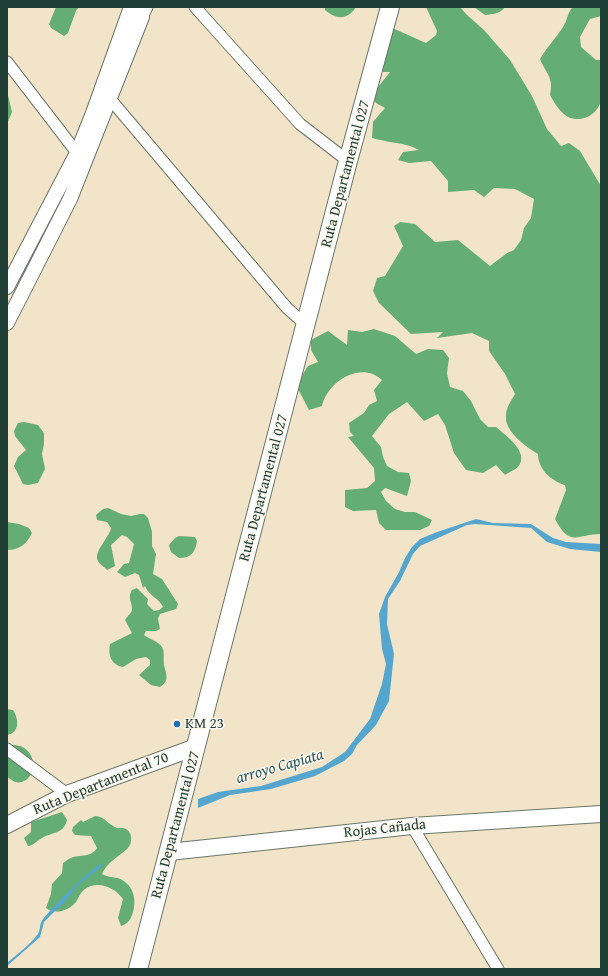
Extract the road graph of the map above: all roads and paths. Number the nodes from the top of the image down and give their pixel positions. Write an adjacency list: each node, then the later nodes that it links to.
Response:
1 (131, 7): 7 (street)
2 (195, 7): 8 (street)
3 (390, 7): 8 (main road, Ruta Departamental 027)
4 (141, 10): 6 (street)
5 (7, 62): 7 (street)
6 (111, 100): 7 (street); 11 (street)
7 (81, 157): 9 (street); 10 (street)
8 (348, 161): 11 (main road, Ruta Departamental 027)
9 (7, 287)
10 (7, 323)
11 (306, 325): 12 (main road, Ruta Departamental 027)
12 (196, 747): 14 (main road, Ruta Departamental 70); 18 (main road, Ruta Departamental 027)
13 (7, 749): 14 (street)
14 (67, 794): 16 (main road, Ruta Departamental 70)
15 (601, 814): 17 (main road, Rojas Cañada)
16 (7, 825)
17 (412, 826): 18 (main road, Rojas Cañada); 20 (street)
18 (169, 852): 19 (main road, Ruta Departamental 027)
19 (138, 969)
20 (498, 969)

